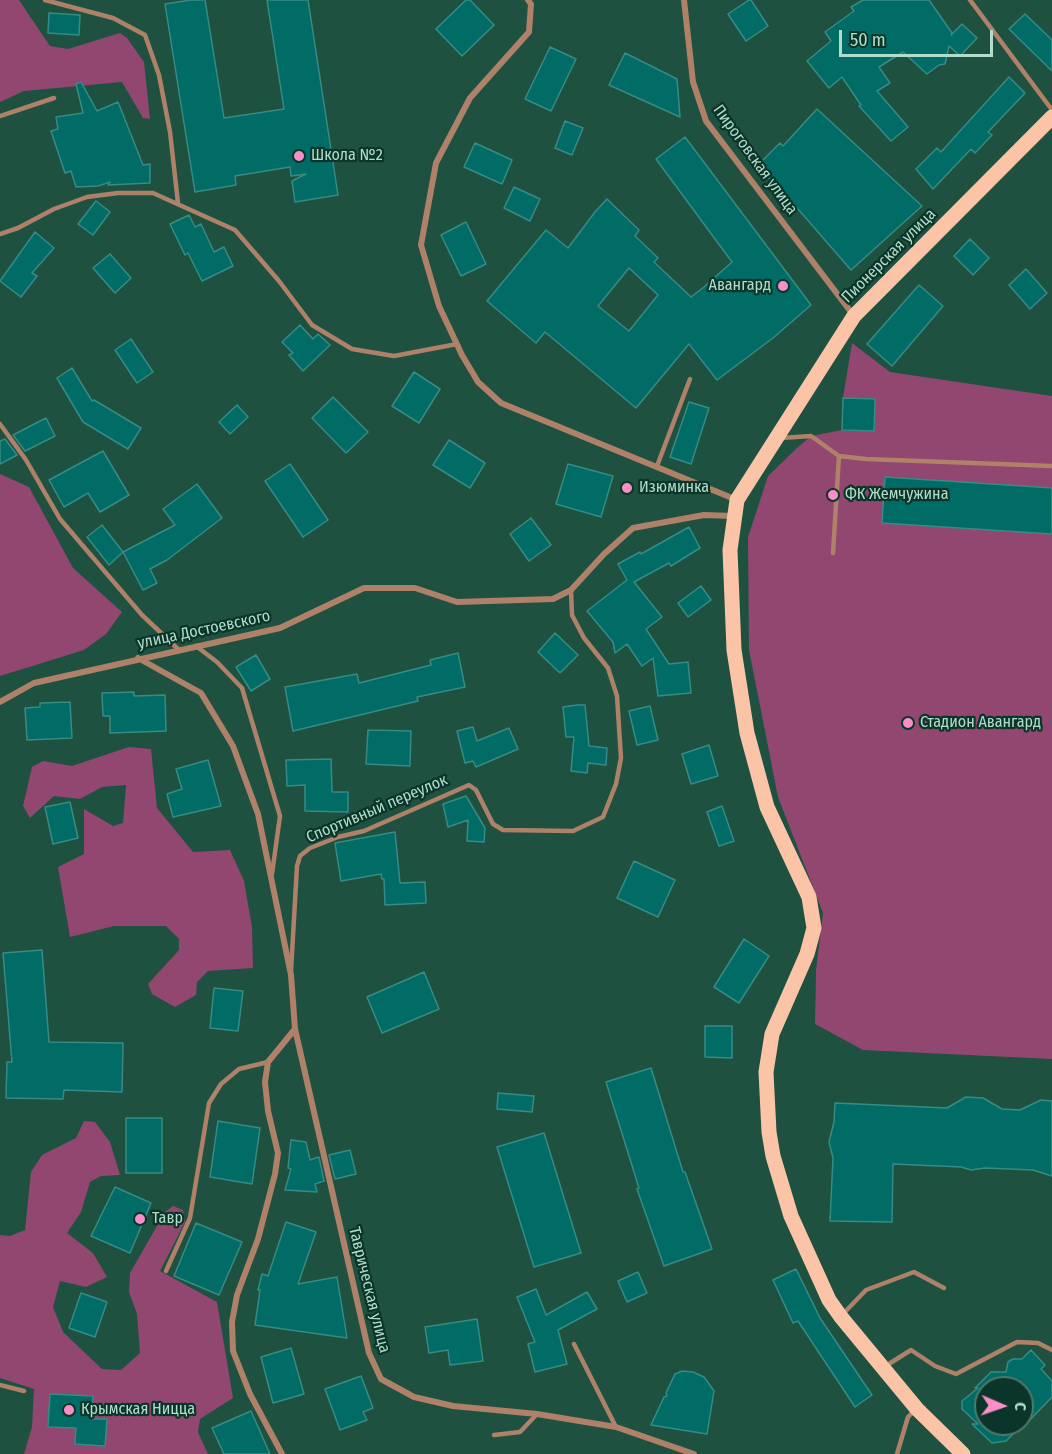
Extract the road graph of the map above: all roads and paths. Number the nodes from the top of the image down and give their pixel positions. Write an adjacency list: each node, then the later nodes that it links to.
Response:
1 (45, 0): 9 (lane)
2 (684, 0): 11 (street, Пироговская улица)
3 (970, 0): 6 (lane)
4 (530, 1): 12 (street)
5 (54, 98): 7 (lane)
6 (1052, 110)
7 (0, 116)
8 (1052, 117): 11 (main road, Пионерская улица)
9 (178, 203): 10 (lane); 12 (lane)
10 (0, 234)
11 (854, 316): 15 (main road, Пионерская улица)
12 (457, 344): 17 (street)
13 (690, 379): 17 (lane)
14 (0, 424): 23 (lane)
15 (775, 439): 16 (lane); 19 (main road, Пионерская улица)
16 (839, 456): 18 (lane); 20 (lane)
17 (657, 466): 19 (street)
18 (1052, 466)
19 (736, 508): 21 (street, улица Достоевского); 32 (main road)
20 (833, 553)
21 (571, 590): 22 (street, улица Достоевского); 27 (lane, Спортивный переулок)
22 (195, 646): 23 (street, улица Достоевского); 26 (lane)
23 (179, 650): 24 (street, улица Достоевского)
24 (138, 658): 25 (street, улица Достоевского); 26 (street, Таврическая улица)
25 (0, 702)
26 (271, 880): 27 (street, Таврическая улица)
27 (291, 975): 28 (street, Таврическая улица)
28 (295, 1029): 29 (street); 39 (street, Таврическая улица)
29 (268, 1062): 30 (lane); 42 (street)
30 (166, 1271)
31 (944, 1288): 32 (lane)
32 (841, 1317): 35 (main road)
33 (574, 1344): 40 (lane)
34 (1052, 1350): 35 (lane)
35 (882, 1368): 38 (main road)
36 (0, 1385): 37 (lane)
37 (24, 1391)
38 (917, 1409): 44 (lane); 45 (main road)
39 (537, 1414): 40 (street, Таврическая улица); 41 (lane)
40 (616, 1427): 43 (street, Таврическая улица)
41 (494, 1435)
42 (282, 1454)
43 (694, 1454)
44 (897, 1454)
45 (963, 1454)

